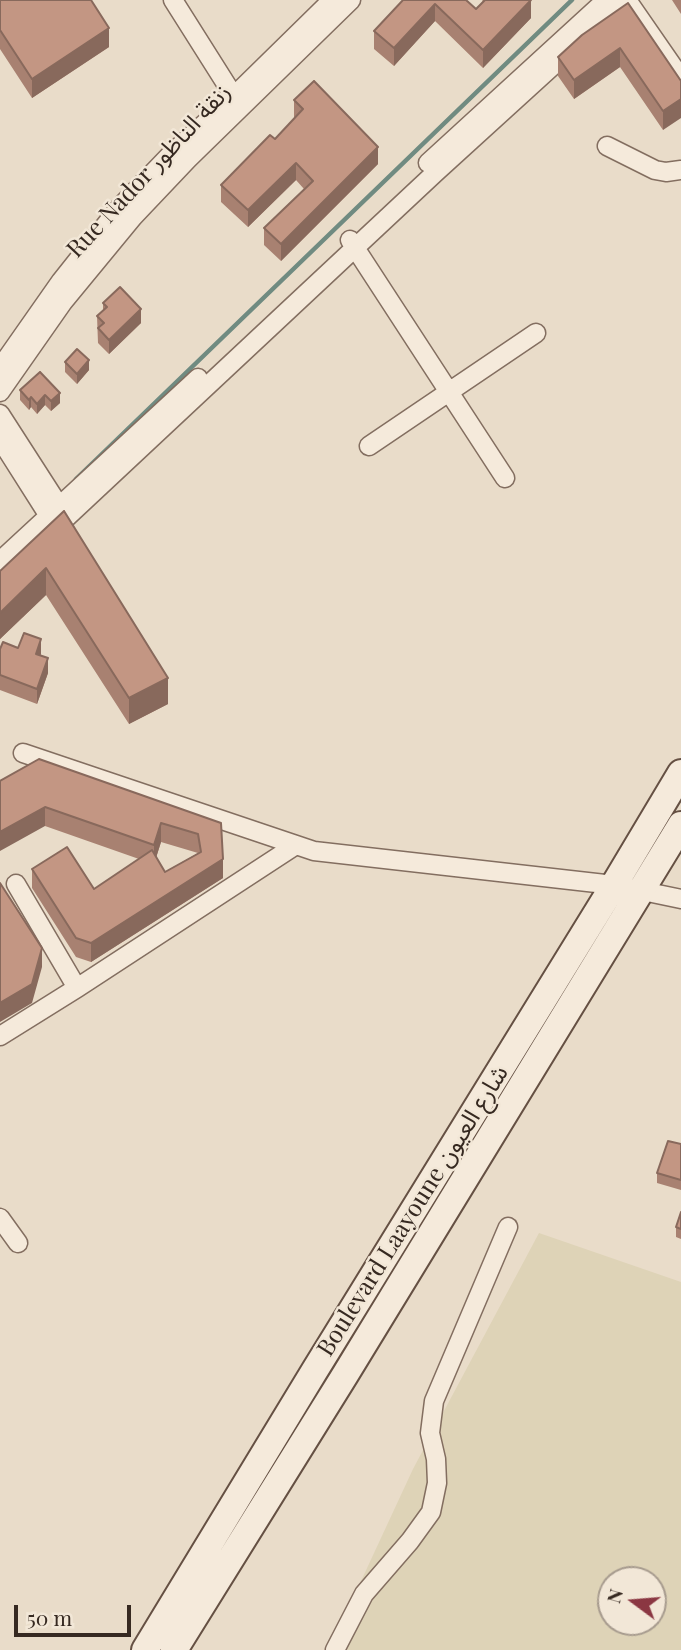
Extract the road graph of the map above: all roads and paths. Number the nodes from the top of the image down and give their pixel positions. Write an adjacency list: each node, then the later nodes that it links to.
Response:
1 (173, 0): 8 (street)
2 (184, 0): 8 (street)
3 (332, 0): 8 (street, Rue Nador زنقة الناظور)
4 (351, 0): 8 (street, Rue Nador زنقة الناظور)
5 (606, 0): 11 (street)
6 (626, 0): 7 (street); 11 (street)
7 (681, 78)
8 (241, 99): 13 (street, Rue Nador زنقة الناظور); 14 (street, Rue Nador زنقة الناظور)
9 (607, 146): 10 (street)
10 (681, 170)
11 (352, 243): 15 (street); 20 (street)
12 (536, 333): 15 (street)
13 (0, 368)
14 (0, 392)
15 (450, 393): 18 (street); 19 (street)
16 (0, 414): 20 (street)
17 (0, 439): 20 (street)
18 (369, 446)
19 (505, 478)
20 (58, 517): 21 (street); 22 (street)
21 (0, 561)
22 (0, 580)
23 (23, 753): 26 (street)
24 (681, 772): 28 (street, Boulevard Laayoune شارع العيون)
25 (681, 825): 29 (street, Boulevard Laayoune شارع العيون)
26 (296, 845): 28 (street); 31 (street)
27 (16, 884): 31 (street)
28 (614, 885): 29 (street); 36 (street, Boulevard Laayoune شارع العيون)
29 (640, 892): 30 (street); 37 (street, Boulevard Laayoune شارع العيون)
30 (681, 899)
31 (77, 988): 32 (street)
32 (0, 1035)
33 (0, 1218): 35 (street)
34 (508, 1227): 38 (street)
35 (18, 1243)
36 (145, 1650)
37 (174, 1650)
38 (335, 1650)

